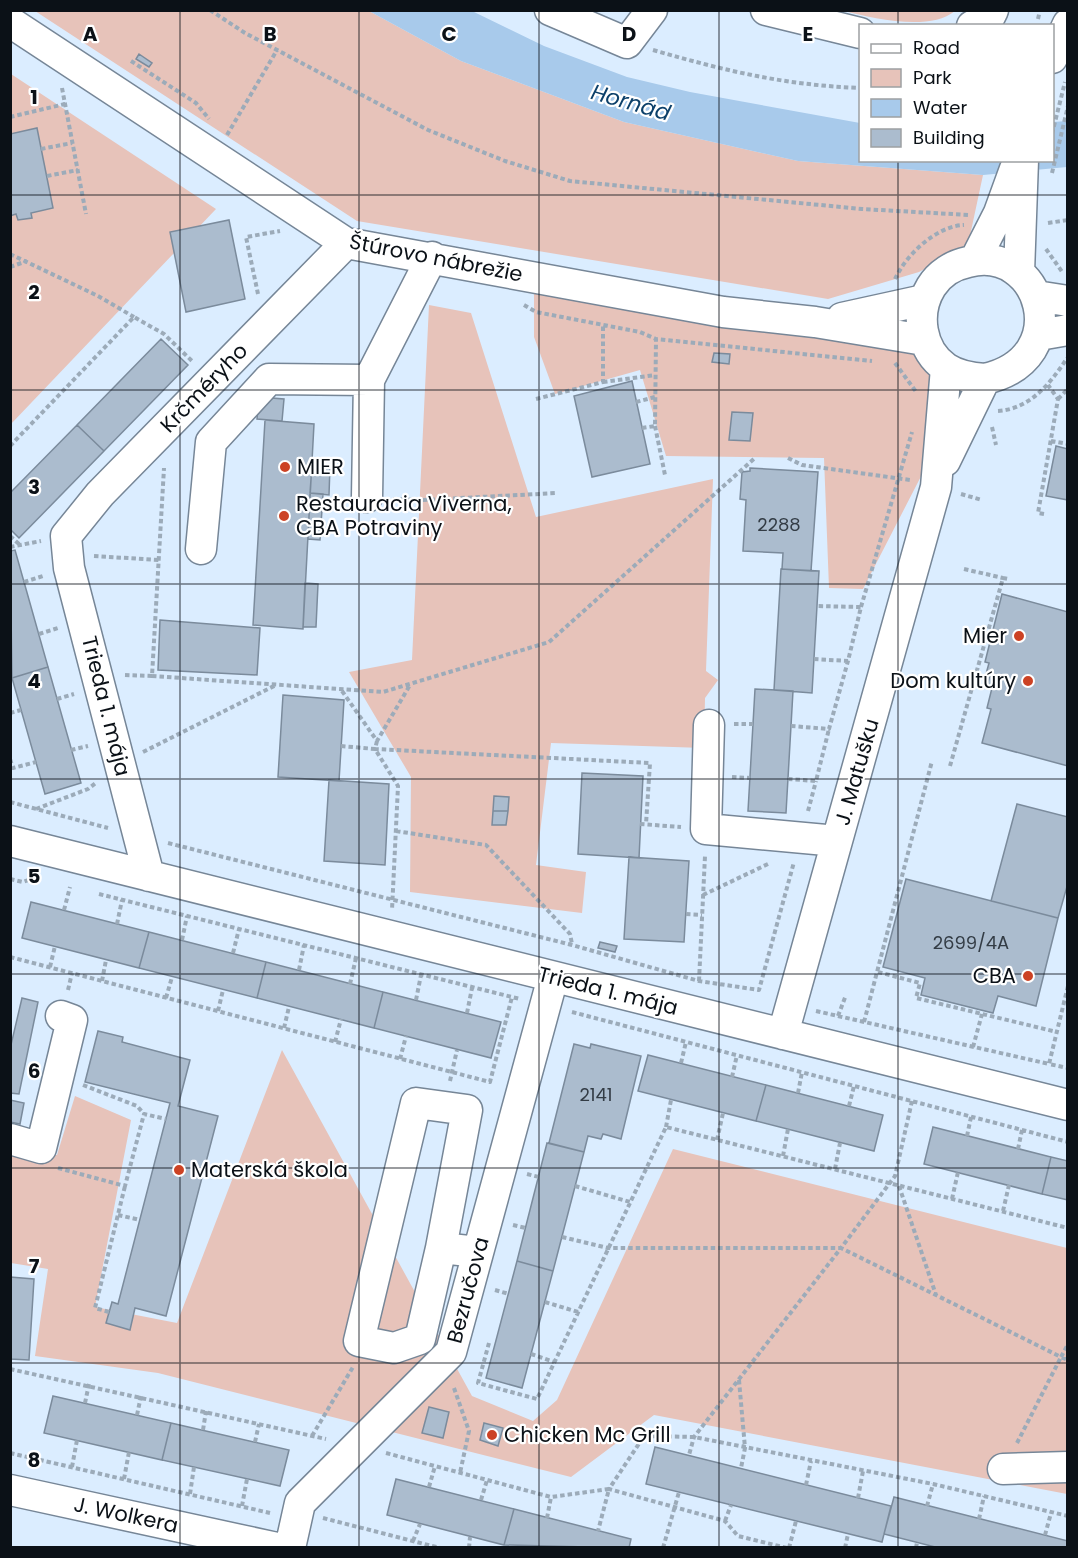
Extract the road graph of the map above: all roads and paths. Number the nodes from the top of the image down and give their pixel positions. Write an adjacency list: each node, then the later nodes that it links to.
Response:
1 (210, 10): 11 (path)
2 (550, 10): 10 (street)
3 (652, 10): 10 (street)
4 (766, 10): 9 (street)
5 (993, 10): 7 (street)
6 (10, 21): 32 (street, Štúrovo nábrežie)
7 (976, 24)
8 (1068, 24): 12 (street)
9 (859, 33)
10 (627, 43): 15 (path)
11 (277, 50): 21 (path); 30 (path)
12 (1054, 56)
13 (131, 62): 20 (path)
14 (62, 87): 17 (path)
15 (859, 87)
16 (1062, 93): 22 (path)
17 (65, 104): 19 (path); 23 (path)
18 (1068, 106): 28 (path)
19 (10, 117)
20 (210, 121)
21 (217, 129)
22 (1054, 129)
23 (72, 142): 24 (path); 26 (path)
24 (41, 149)
25 (1020, 162): 30 (street)
26 (78, 170): 27 (path); 29 (path)
27 (47, 176)
28 (1049, 183)
29 (86, 214)
30 (1005, 215): 36 (street); 40 (street)
31 (283, 231): 43 (path)
32 (345, 243): 35 (street, Štúrovo nábrežie); 83 (street, Krčméryho)
33 (1043, 244): 39 (path)
34 (10, 254): 37 (path)
35 (432, 257): 45 (street, Štúrovo nábrežie); 56 (street)
36 (975, 260): 40 (street); 41 (street)
37 (27, 261): 38 (path); 44 (path)
38 (10, 267)
39 (1068, 280)
40 (1028, 284): 42 (street); 47 (street)
41 (924, 300): 45 (street); 48 (street)
42 (1068, 301)
43 (260, 303)
44 (134, 317): 52 (path); 71 (path)
45 (815, 322): 48 (street)
46 (603, 325): 57 (path)
47 (1053, 333): 55 (street)
48 (924, 340): 53 (street)
49 (1068, 357): 58 (path)
50 (891, 358): 60 (path)
51 (880, 360): 54 (path)
52 (196, 364)
53 (946, 368): 55 (street); 76 (street)
54 (656, 375): 57 (path); 61 (path)
55 (985, 379): 76 (street)
56 (369, 380): 78 (street); 85 (street)
57 (603, 382): 62 (path)
58 (1048, 385): 63 (path); 65 (path)
59 (1068, 389): 63 (path)
60 (919, 396)
61 (655, 398): 64 (path); 67 (path)
62 (536, 399)
63 (1058, 399): 69 (path)
64 (636, 402)
65 (987, 412)
66 (914, 423): 75 (path)
67 (655, 426): 68 (path); 74 (path)
68 (642, 428)
69 (1051, 441): 70 (path); 81 (path)
70 (1068, 444)
71 (10, 446)
72 (755, 458): 94 (path)
73 (788, 458): 75 (path)
74 (665, 475)
75 (898, 477): 76 (path); 89 (path)
76 (938, 481): 80 (path); 124 (street, J. Matušku)
77 (557, 493): 79 (path)
78 (367, 497)
79 (423, 500)
80 (982, 500)
81 (1044, 514)
82 (10, 536): 84 (path)
83 (66, 545): 86 (path); 109 (street, Trieda 1. mája)
84 (10, 547)
85 (201, 549)
86 (159, 560)
87 (964, 569): 110 (path)
88 (817, 606): 89 (path)
89 (861, 607): 91 (path)
90 (814, 659): 91 (path)
91 (848, 661): 102 (path)
92 (152, 676): 93 (path)
93 (277, 685): 95 (path); 109 (path)
94 (410, 685): 95 (path); 103 (path)
95 (342, 690): 103 (path)
96 (21, 710): 97 (path)
97 (10, 713)
98 (739, 724): 99 (path)
99 (753, 724)
100 (709, 725): 120 (street)
101 (791, 726): 102 (path)
102 (829, 729): 115 (path)
103 (377, 741): 105 (path)
104 (341, 746): 105 (path)
105 (375, 750): 119 (path); 121 (path)
106 (10, 759): 111 (path)
107 (932, 761): 153 (path)
108 (36, 762): 111 (path)
109 (121, 763): 117 (path); 122 (street, Trieda 1. mája)
110 (950, 766)
111 (12, 768)
112 (735, 777): 113 (path)
113 (750, 778)
114 (788, 780): 115 (path)
115 (816, 781): 125 (path)
116 (10, 802): 117 (path)
117 (34, 809): 122 (path)
118 (640, 824): 119 (path)
119 (646, 824): 120 (path)
120 (706, 829): 125 (street); 133 (path)
121 (396, 831): 135 (path); 145 (path)
122 (139, 836): 126 (street, Trieda 1. mája); 135 (path)
123 (10, 841): 126 (street, Trieda 1. mája)
124 (837, 841): 125 (street); 167 (street, J. Matušku)
125 (800, 843): 133 (path); 163 (path)
126 (149, 876): 142 (street, Trieda 1. mája)
127 (10, 879): 128 (path)
128 (41, 879)
129 (60, 884): 130 (path)
130 (70, 886): 131 (path); 136 (path)
131 (80, 889)
132 (91, 892): 134 (path)
133 (703, 895): 138 (path)
134 (122, 900): 139 (path); 140 (path)
135 (393, 902): 142 (path); 145 (path)
136 (64, 910)
137 (686, 914): 138 (path)
138 (702, 915): 158 (path)
139 (187, 916): 141 (path); 143 (path)
140 (117, 924)
141 (239, 929): 144 (path); 147 (path)
142 (390, 938): 156 (street, Trieda 1. mája)
143 (182, 940)
144 (304, 945): 149 (path); 152 (path)
145 (572, 945): 158 (path)
146 (55, 946): 151 (path)
147 (233, 953)
148 (10, 957): 151 (path)
149 (356, 958): 154 (path); 159 (path)
150 (106, 960): 157 (path)
151 (50, 967): 157 (path)
152 (298, 970)
153 (878, 972): 173 (path); 177 (path)
154 (421, 975): 161 (path); 166 (path)
155 (172, 977): 165 (path)
156 (553, 977): 171 (street, Trieda 1. mája); 232 (street, Bezručova)
157 (102, 981): 165 (path)
158 (699, 981): 163 (path); 171 (path)
159 (350, 984)
160 (1068, 986): 179 (path)
161 (472, 987): 172 (path); 187 (path)
162 (223, 990): 169 (path)
163 (759, 990): 167 (path)
164 (846, 995): 175 (path)
165 (166, 998): 169 (path)
166 (416, 1000)
167 (791, 1005): 175 (path); 180 (street, J. Matušku)
168 (289, 1007): 178 (path)
169 (218, 1011): 178 (path)
170 (569, 1011): 182 (path)
171 (693, 1012): 180 (street, Trieda 1. mája); 182 (path)
172 (467, 1013)
173 (982, 1014): 179 (path); 185 (path)
174 (61, 1016): 192 (street)
175 (838, 1016): 177 (path)
176 (341, 1019): 183 (path)
177 (864, 1022): 185 (path)
178 (284, 1028): 183 (path)
179 (1057, 1032): 189 (path)
180 (783, 1034): 198 (street, Trieda 1. mája)
181 (406, 1036): 187 (path)
182 (677, 1039): 184 (path)
183 (335, 1042): 187 (path)
184 (686, 1042): 186 (path); 188 (path)
185 (973, 1047): 189 (path)
186 (737, 1055): 191 (path); 193 (path)
187 (400, 1059)
188 (681, 1064)
189 (1049, 1064): 190 (path)
190 (1068, 1068)
191 (802, 1072): 194 (path); 195 (path)
192 (59, 1075): 201 (path); 208 (street)
193 (732, 1077)
194 (854, 1086): 197 (path); 199 (path)
195 (798, 1093)
196 (671, 1100): 204 (path)
197 (912, 1101): 202 (path); 217 (path)
198 (1068, 1105)
199 (849, 1106)
200 (723, 1113): 209 (path)
201 (144, 1114): 203 (path); 221 (path)
202 (971, 1117): 206 (path); 207 (path)
203 (166, 1119)
204 (666, 1127): 209 (path); 223 (path)
205 (788, 1129): 213 (path)
206 (1022, 1130): 210 (path); 212 (path)
207 (967, 1136)
208 (10, 1139)
209 (717, 1140): 213 (path)
210 (1068, 1142)
211 (840, 1143): 215 (path)
212 (1018, 1149)
213 (783, 1156): 215 (path)
214 (53, 1167): 221 (path)
215 (835, 1169): 217 (path)
216 (958, 1172): 222 (path)
217 (890, 1183): 219 (path); 231 (path)
218 (575, 1185): 223 (path)
219 (899, 1185): 222 (path); 233 (path)
220 (1009, 1185): 224 (path)
221 (125, 1186): 225 (path)
222 (952, 1199): 224 (path)
223 (630, 1202): 230 (path)
224 (1003, 1211): 227 (path)
225 (118, 1215): 226 (path); 235 (path)
226 (140, 1220)
227 (1068, 1228)
228 (562, 1237): 230 (path)
229 (441, 1248): 232 (street); 238 (street); 238 (street)
230 (608, 1248): 231 (path); 236 (path)
231 (840, 1248): 233 (path); 247 (path)
232 (478, 1252): 260 (street, Bezručova)
233 (936, 1296): 243 (path)
234 (545, 1302): 236 (path)
235 (109, 1312)
236 (578, 1312): 245 (path)
237 (481, 1342): 239 (path)
238 (367, 1343): 256 (path)
239 (489, 1344): 241 (path); 245 (path)
240 (1068, 1344): 243 (path)
241 (495, 1345)
242 (531, 1354): 245 (path)
243 (1061, 1357): 244 (path); 271 (path)
244 (1068, 1360)
245 (554, 1362)
246 (10, 1369): 249 (path)
247 (739, 1379): 257 (path); 261 (path)
248 (452, 1383): 273 (path)
249 (89, 1384): 250 (path); 251 (path)
250 (141, 1396): 252 (path); 253 (path)
251 (85, 1403)
252 (206, 1411): 254 (path); 255 (path)
253 (137, 1415)
254 (259, 1424): 256 (path); 259 (path)
255 (202, 1430)
256 (312, 1436): 260 (path)
257 (694, 1437): 261 (path); 264 (path); 280 (path)
258 (77, 1440): 267 (path)
259 (255, 1442)
260 (357, 1446): 266 (path); 308 (street, Bezručova)
261 (745, 1448): 265 (path); 270 (path)
262 (129, 1452): 274 (path)
263 (10, 1453): 267 (path)
264 (688, 1455)
265 (812, 1461): 272 (path); 278 (path)
266 (435, 1466): 273 (path); 279 (path)
267 (72, 1467): 274 (path)
268 (194, 1467): 283 (path)
269 (1068, 1467): 271 (street)
270 (741, 1468)
271 (1003, 1469): 285 (path)
272 (863, 1471): 277 (path); 286 (path)
273 (460, 1473): 276 (path)
274 (124, 1479): 283 (path)
275 (247, 1479): 289 (path)
276 (487, 1480): 284 (path); 287 (path)
277 (933, 1484): 285 (path); 290 (path)
278 (806, 1485)
279 (429, 1487)
280 (609, 1489): 284 (path); 291 (path); 301 (path)
281 (10, 1490): 307 (street, J. Wolkera)
282 (679, 1492): 291 (path)
283 (190, 1494): 289 (path)
284 (551, 1497): 296 (path)
285 (987, 1497): 292 (path); 297 (path)
286 (858, 1498)
287 (481, 1500)
288 (731, 1505): 298 (path)
289 (242, 1506): 293 (path)
290 (927, 1506)
291 (673, 1507): 298 (path); 311 (path)
292 (1051, 1512): 294 (path); 303 (path)
293 (278, 1514)
294 (1068, 1516)
295 (318, 1517): 305 (path)
296 (547, 1518)
297 (979, 1518)
298 (725, 1521): 312 (path)
299 (796, 1521): 312 (path)
300 (420, 1524): 305 (path)
301 (598, 1531)
302 (848, 1534): 313 (path)
303 (1045, 1535)
304 (470, 1537): 310 (path)
305 (413, 1541): 309 (path)
306 (918, 1542): 314 (path)
307 (277, 1548)
308 (290, 1548)
309 (440, 1548)
310 (469, 1548)
311 (663, 1548)
312 (788, 1548)
313 (845, 1548)
314 (916, 1548)

